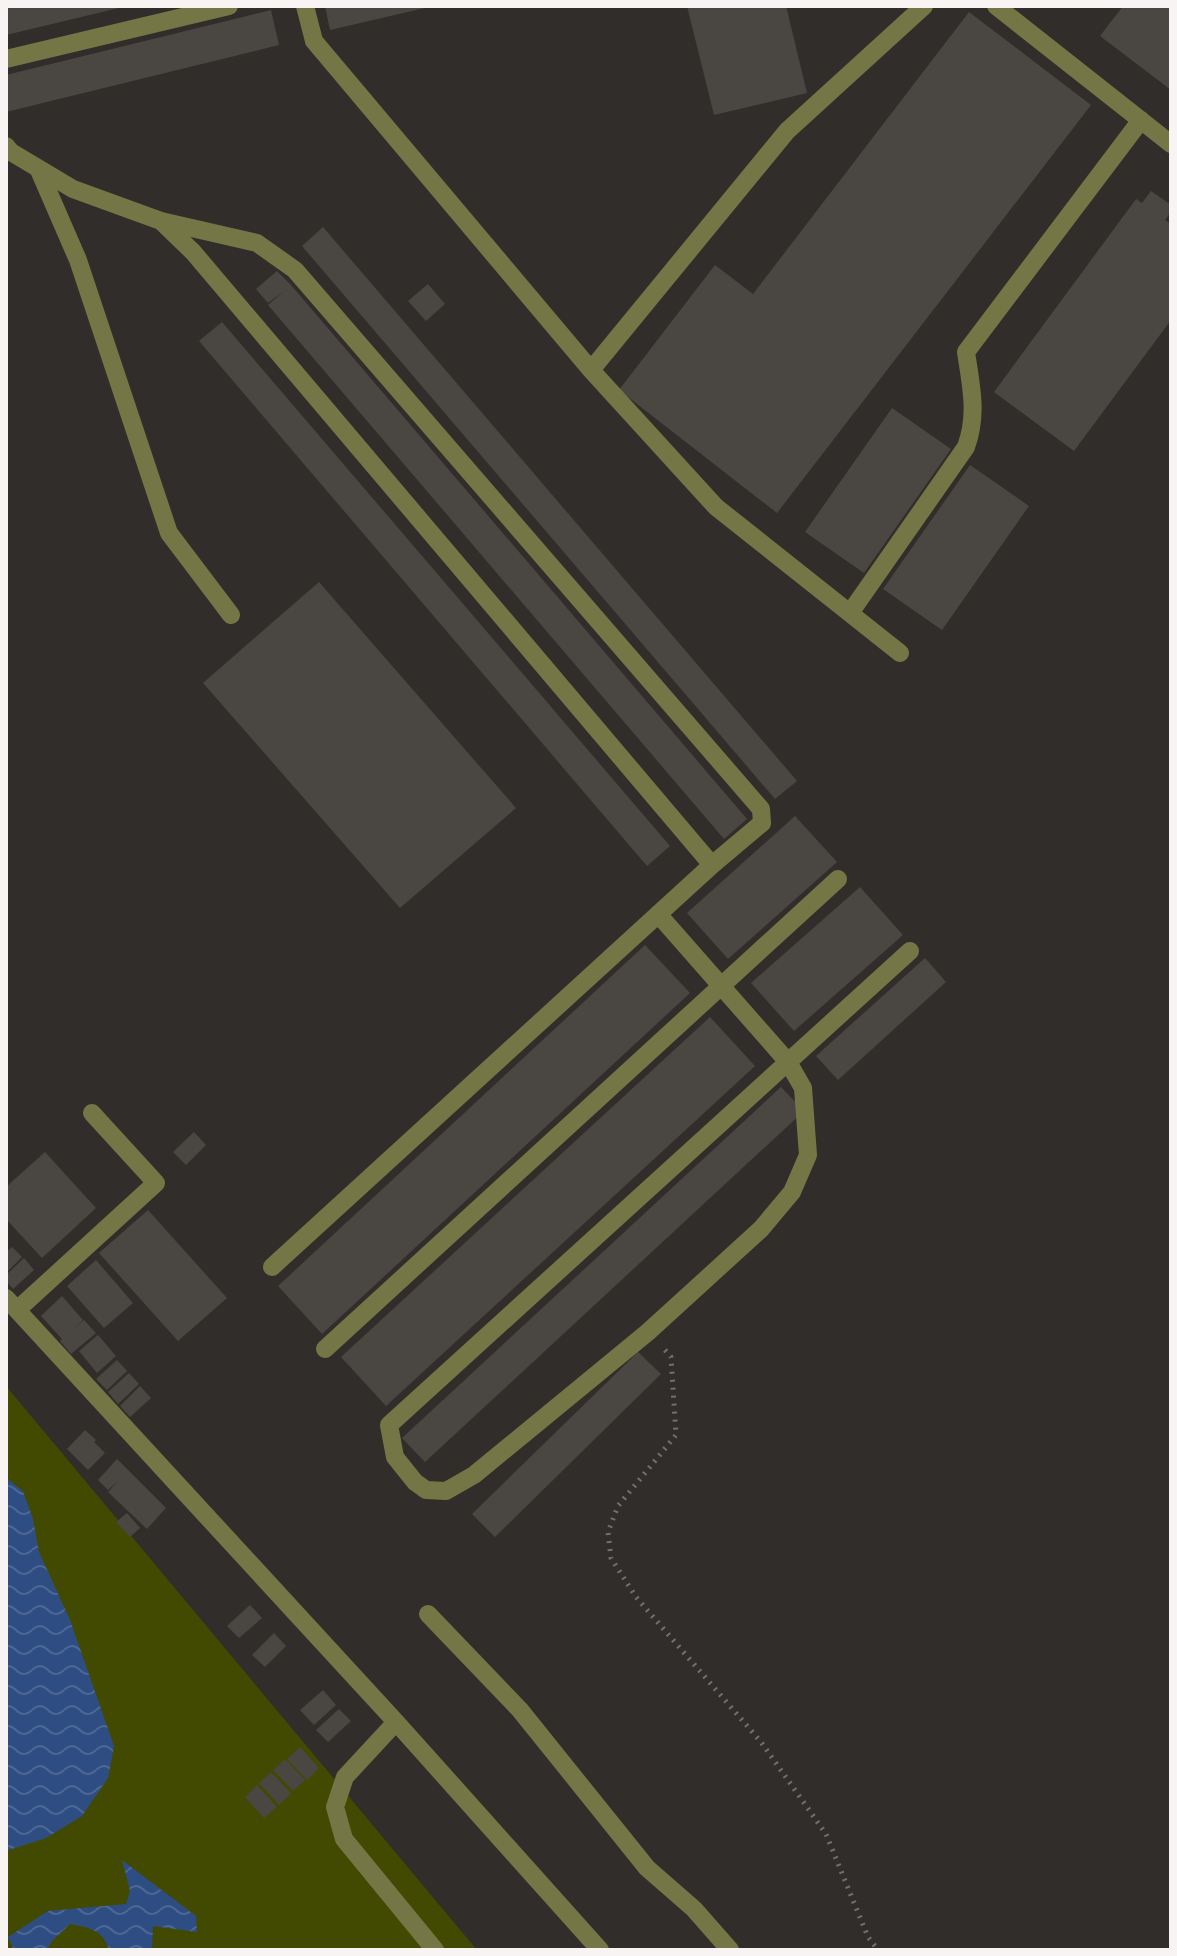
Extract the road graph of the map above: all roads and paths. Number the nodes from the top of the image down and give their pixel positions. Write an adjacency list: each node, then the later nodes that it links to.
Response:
1 (229, 6): 5 (lane)
2 (305, 6): 11 (lane)
3 (924, 6): 11 (lane)
4 (996, 6): 6 (lane)
5 (6, 59)
6 (1141, 120): 7 (lane); 12 (lane)
7 (1171, 144)
8 (6, 146): 9 (lane)
9 (38, 168): 10 (lane); 13 (lane)
10 (161, 221): 15 (lane); 15 (lane)
11 (591, 370): 12 (lane)
12 (850, 613): 14 (lane)
13 (231, 615)
14 (900, 653)
15 (712, 865): 17 (lane)
16 (838, 879): 19 (lane)
17 (658, 914): 19 (lane); 22 (lane)
18 (910, 951): 20 (lane)
19 (721, 986): 20 (lane); 25 (lane)
20 (788, 1062): 24 (lane); 24 (lane)
21 (92, 1113): 23 (lane)
22 (272, 1267)
23 (11, 1304): 27 (lane)
24 (648, 1332): 31 (path)
25 (325, 1349)
26 (428, 1614): 30 (lane)
27 (396, 1722): 28 (lane); 29 (lane)
28 (592, 1948)
29 (435, 1950)
30 (730, 1950)
31 (878, 1950)

